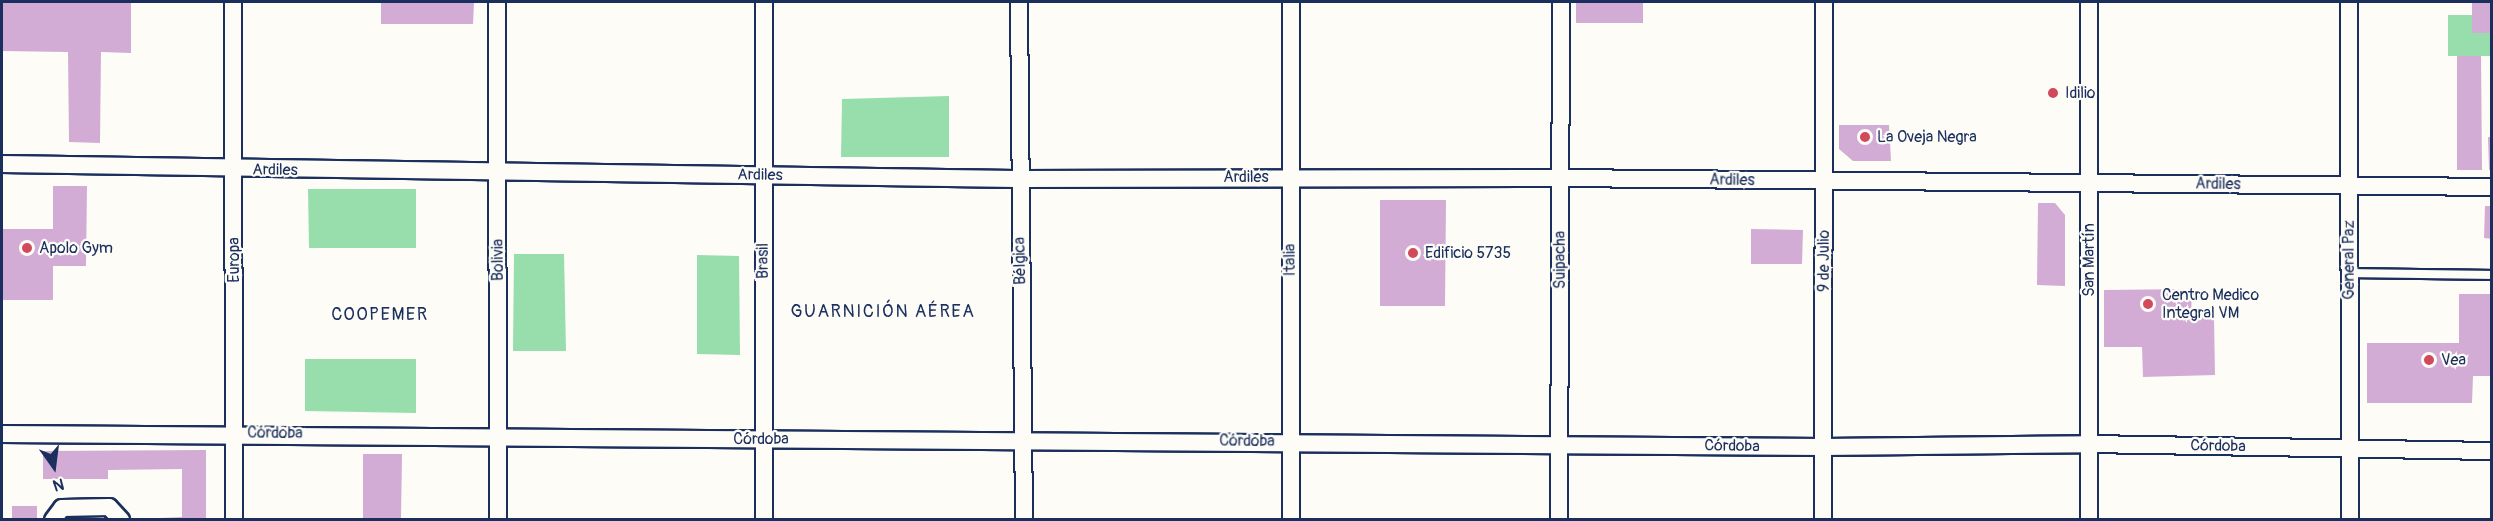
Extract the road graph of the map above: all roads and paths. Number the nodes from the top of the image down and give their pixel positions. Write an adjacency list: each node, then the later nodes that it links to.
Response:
1 (233, 2): 11 (street, Europa)
2 (497, 2): 12 (street, Bolivia)
3 (764, 2): 13 (street, Brasil)
4 (1019, 2): 16 (street, Bélgica)
5 (1291, 2): 14 (street, Italia)
6 (1561, 2): 15 (street, Suipacha)
7 (1824, 2): 17 (street, 9 de Julio)
8 (2089, 2): 18 (street, San Martín)
9 (2349, 2): 19 (street, General Paz)
10 (2, 164): 11 (street, Ardiles)
11 (234, 169): 12 (street, Ardiles); 23 (street, Europa)
12 (498, 173): 13 (street, Ardiles); 25 (street, Bolivia)
13 (762, 175): 16 (street, Ardiles); 27 (street, Brasil)
14 (1289, 177): 15 (street, Ardiles); 16 (street, Ardiles); 28 (street, Italia)
15 (1560, 178): 17 (street, Ardiles); 29 (street, Suipacha)
16 (1018, 179): 26 (street, Bélgica)
17 (1824, 181): 18 (street, Ardiles); 31 (street, 9 de Julio)
18 (2089, 183): 19 (street, Ardiles); 30 (street, San Martín)
19 (2349, 185): 20 (street, Ardiles); 21 (street, General Paz)
20 (2492, 187)
21 (2350, 273): 22 (lane); 32 (street, General Paz)
22 (2492, 275)
23 (234, 433): 24 (street, Córdoba); 25 (street, Córdoba); 36 (street, Europa)
24 (2, 434)
25 (498, 436): 27 (street, Córdoba); 37 (street, Bolivia)
26 (1024, 438): 27 (street, Córdoba); 28 (street, Córdoba); 39 (street, Bélgica)
27 (765, 440): 38 (street, Brasil)
28 (1291, 441): 29 (street, Córdoba); 40 (street, Italia)
29 (1559, 444): 31 (street, Córdoba); 41 (street, Suipacha)
30 (2089, 444): 31 (street, Córdoba); 32 (street, Córdoba); 43 (street, San Martín)
31 (1823, 447): 42 (street, 9 de Julio)
32 (2350, 448): 33 (street, Córdoba); 44 (street, General Paz)
33 (2492, 451)
34 (53, 519): 35 (street)
35 (121, 519)
36 (234, 519)
37 (498, 519)
38 (764, 519)
39 (1024, 519)
40 (1291, 519)
41 (1559, 519)
42 (1823, 519)
43 (2089, 519)
44 (2350, 519)

